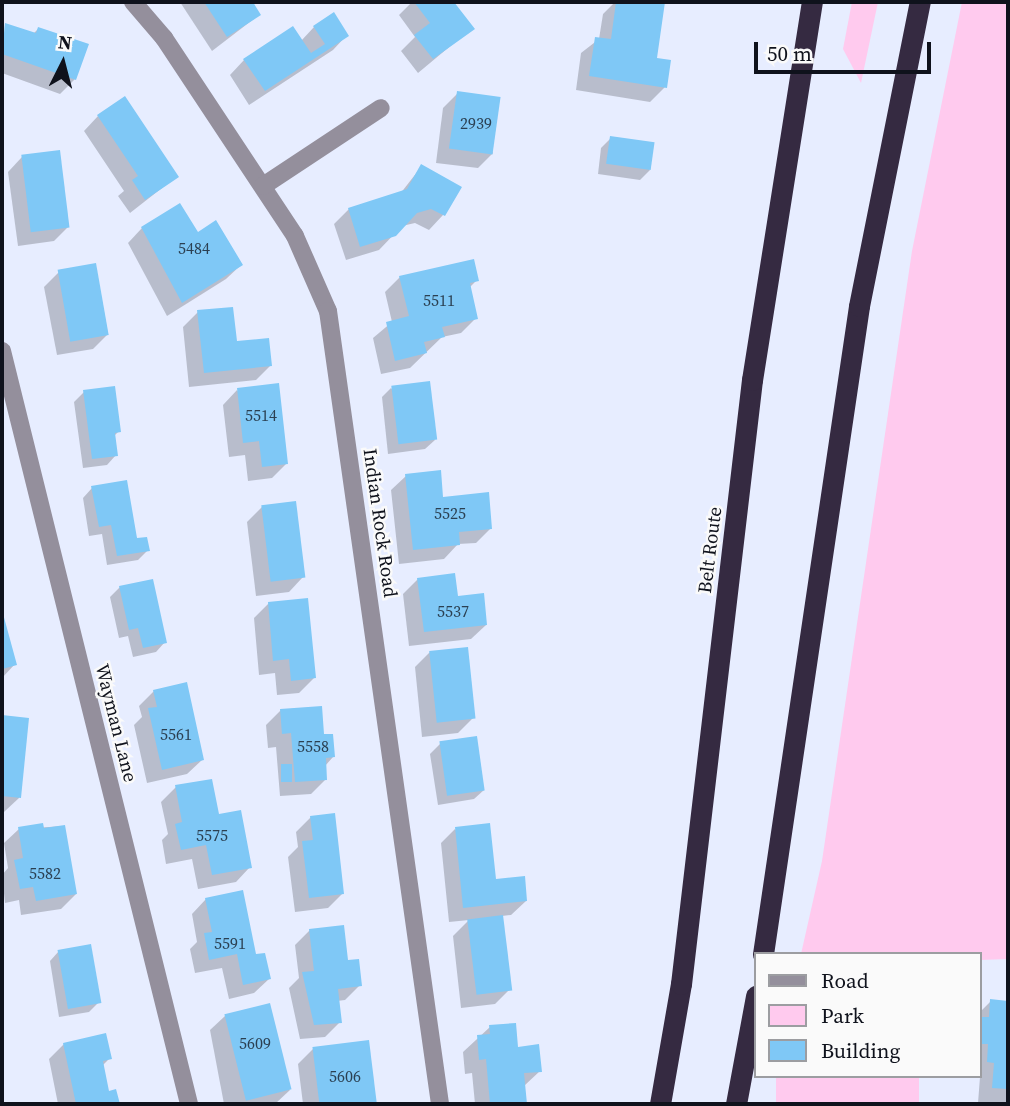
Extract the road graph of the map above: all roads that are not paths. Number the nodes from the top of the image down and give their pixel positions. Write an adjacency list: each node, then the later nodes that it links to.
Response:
1 (133, 2): 5 (street, Indian Rock Road)
2 (812, 2): 11 (highway, Belt Route)
3 (920, 2): 7 (highway)
4 (381, 108): 5 (street)
5 (263, 186): 10 (street, Indian Rock Road)
6 (2, 351): 9 (street, Wayman Lane)
7 (763, 952)
8 (754, 1007): 12 (highway)
9 (190, 1104)
10 (440, 1104)
11 (660, 1104)
12 (736, 1104)

